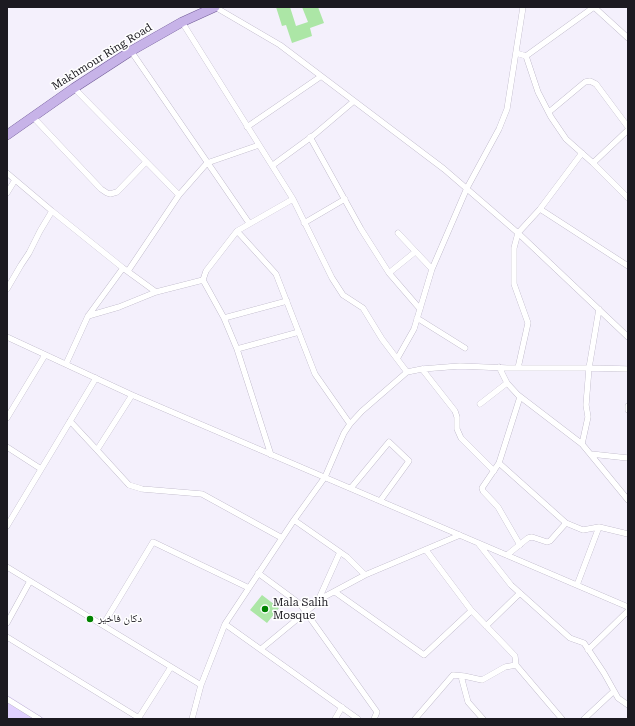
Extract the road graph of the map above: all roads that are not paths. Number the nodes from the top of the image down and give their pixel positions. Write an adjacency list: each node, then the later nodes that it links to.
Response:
1 (215, 7): 4 (main road, Makhmour Ring Road); 9 (street)
2 (523, 7): 7 (street)
3 (594, 7): 5 (street); 8 (street)
4 (182, 22): 6 (main road, Makhmour Ring Road); 14 (street)
5 (628, 38)
6 (131, 51): 10 (main road, Makhmour Ring Road); 22 (street)
7 (516, 53): 8 (street); 26 (street)
8 (526, 56): 12 (street)
9 (320, 77): 11 (street); 14 (street)
10 (74, 88): 13 (main road, Makhmour Ring Road); 20 (street)
11 (354, 101): 17 (street); 26 (street)
12 (549, 112): 15 (street); 19 (street)
13 (33, 117): 16 (main road, Makhmour Ring Road); 20 (street)
14 (247, 127): 18 (street)
15 (628, 128): 21 (street)
16 (7, 135)
17 (310, 137): 23 (street); 31 (street)
18 (259, 145): 22 (street); 23 (street)
19 (582, 153): 21 (street); 32 (street)
20 (146, 162): 28 (street)
21 (594, 162): 29 (street)
22 (207, 163): 28 (street); 34 (street)
23 (273, 165): 30 (street)
24 (7, 173): 25 (street)
25 (15, 180): 27 (street); 33 (street)
26 (467, 188): 38 (street); 42 (street)
27 (7, 193)
28 (179, 195): 41 (street)
29 (628, 198)
30 (293, 199): 34 (street); 35 (street)
31 (345, 199): 35 (street); 43 (street)
32 (540, 208): 38 (street); 40 (street)
33 (52, 211): 41 (street); 45 (street)
34 (249, 223): 36 (street)
35 (304, 223): 59 (street)
36 (237, 231): 44 (street); 47 (street)
37 (398, 232): 39 (street)
38 (518, 233): 49 (street); 63 (street)
39 (415, 252): 42 (street); 43 (street)
40 (628, 266)
41 (125, 269): 46 (street); 50 (street)
42 (432, 269): 48 (street)
43 (389, 273): 48 (street)
44 (203, 280): 46 (street); 51 (street)
45 (7, 288)
46 (156, 292): 50 (street)
47 (288, 301): 51 (street); 53 (street)
48 (420, 309): 52 (street)
49 (599, 309): 55 (street); 64 (street)
50 (88, 316): 60 (street)
51 (224, 318): 57 (street)
52 (417, 318): 56 (street); 59 (street)
53 (299, 332): 57 (street); 76 (street)
54 (7, 337): 58 (street)
55 (628, 337)
56 (465, 348)
57 (237, 349): 81 (street)
58 (45, 355): 60 (street); 74 (street)
59 (396, 359): 66 (street)
60 (66, 364): 67 (street)
61 (499, 367): 62 (street); 63 (street); 68 (street)
62 (422, 368): 66 (street); 85 (street)
63 (518, 368): 64 (street)
64 (589, 368): 65 (street); 77 (street)
65 (628, 369)
66 (407, 372): 76 (street)
67 (96, 378): 69 (street); 75 (street)
68 (507, 383): 70 (street); 71 (street)
69 (132, 395): 79 (street); 81 (street)
70 (520, 397): 77 (street); 83 (street)
71 (480, 404)
72 (628, 406): 73 (street)
73 (628, 410)
74 (7, 418)
75 (70, 422): 79 (street); 84 (street)
76 (350, 424): 86 (street)
77 (582, 444): 80 (street)
78 (7, 447): 84 (street)
79 (97, 450): 96 (street)
80 (592, 454): 82 (street); 88 (street)
81 (271, 455): 86 (street)
82 (628, 458)
83 (499, 463): 85 (street); 91 (street)
84 (41, 469): 92 (street)
85 (494, 471): 98 (street)
86 (325, 477): 87 (street); 90 (street)
87 (351, 488): 89 (street); 89 (street)
88 (628, 500)
89 (380, 501): 95 (street)
90 (294, 520): 96 (street); 100 (street)
91 (566, 523): 93 (street); 98 (street)
92 (7, 526)
93 (599, 527): 94 (street); 106 (street)
94 (628, 534)
95 (460, 535): 97 (street); 99 (street)
96 (282, 538): 103 (street)
97 (478, 543): 101 (street); 109 (street)
98 (520, 545): 101 (street)
99 (426, 550): 104 (street); 112 (street)
100 (340, 552): 104 (street); 110 (street)
101 (507, 555): 106 (street)
102 (7, 567): 105 (street)
103 (258, 573): 107 (street); 114 (street)
104 (365, 575): 108 (street)
105 (30, 581): 115 (street); 117 (street)
106 (576, 585): 111 (street)
107 (249, 588): 116 (street); 117 (street)
108 (335, 592): 110 (street); 112 (street)
109 (520, 593): 118 (street); 121 (street)
110 (317, 603): 114 (street)
111 (628, 607)
112 (471, 611): 118 (street)
113 (628, 611): 121 (street)
114 (306, 612): 120 (street); 135 (street)
115 (7, 623)
116 (225, 624): 120 (street); 125 (street)
117 (103, 625): 123 (street)
118 (486, 626): 122 (street)
119 (7, 637): 130 (street)
120 (261, 649): 129 (street)
121 (588, 650): 126 (street)
122 (516, 666): 124 (street); 138 (street)
123 (171, 667): 125 (street); 130 (street)
124 (462, 676): 136 (street); 137 (street)
125 (201, 685): 132 (street)
126 (614, 691): 128 (street); 139 (street)
127 (7, 699): 131 (street)
128 (628, 705)
129 (342, 707): 133 (street); 134 (street)
130 (140, 718)
131 (39, 719)
132 (192, 719)
133 (335, 719)
134 (358, 719)
135 (374, 719)
136 (415, 719)
137 (483, 719)
138 (562, 719)
139 (584, 719)

